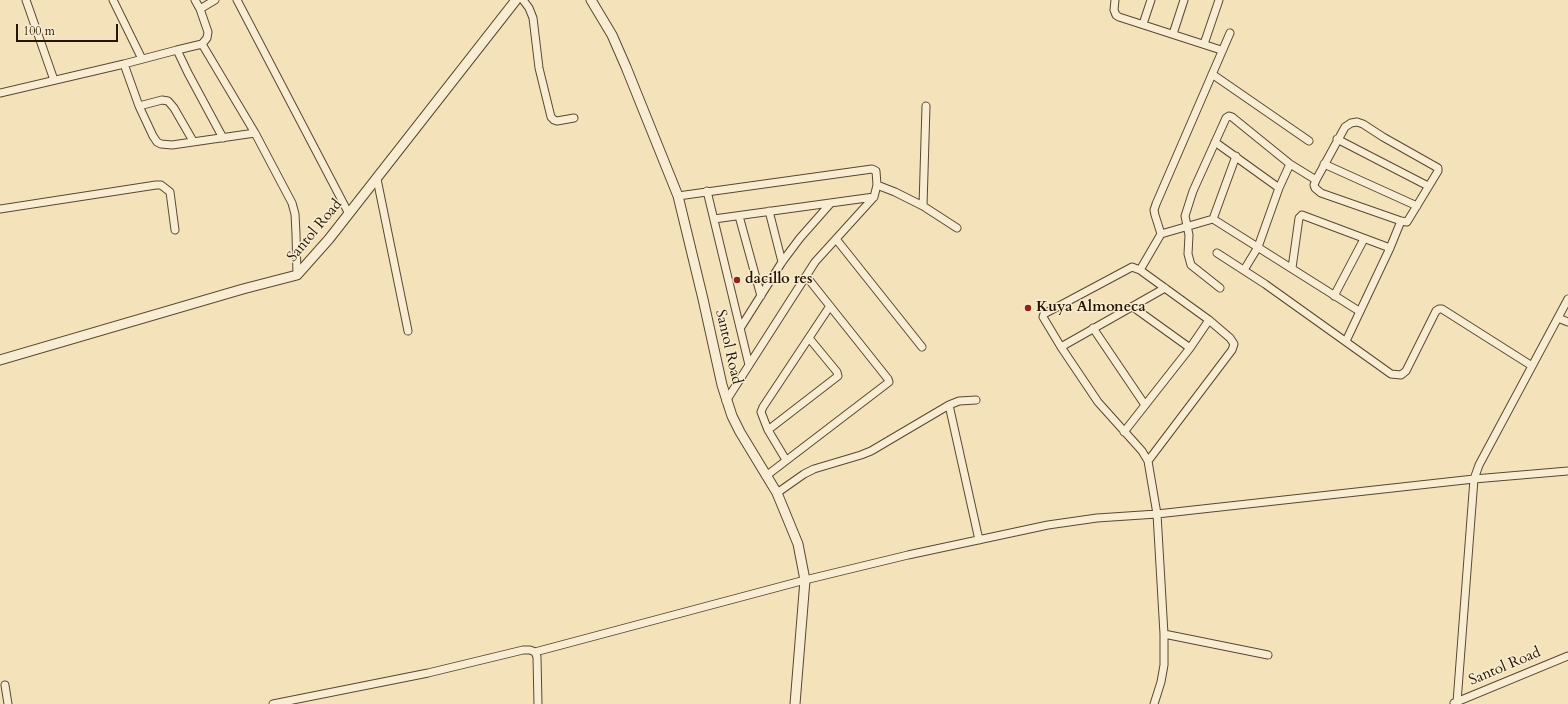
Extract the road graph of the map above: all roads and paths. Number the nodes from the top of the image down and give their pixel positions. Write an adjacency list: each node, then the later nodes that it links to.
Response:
1 (26, 0): 24 (street)
2 (113, 0): 21 (street)
3 (195, 0): 13 (street)
4 (215, 0): 13 (street)
5 (237, 0): 51 (street)
6 (516, 0): 38 (street, Santol Road)
7 (523, 0): 28 (street)
8 (591, 0): 44 (street, Santol Road)
9 (1115, 0): 14 (street)
10 (1151, 0): 14 (street)
11 (1184, 0): 16 (street)
12 (1219, 0): 18 (street)
13 (200, 9): 17 (street)
14 (1143, 24): 16 (street)
15 (1230, 32): 20 (street)
16 (1173, 34): 18 (street)
17 (202, 44): 19 (street); 29 (street)
18 (1204, 44): 20 (street)
19 (177, 50): 21 (street); 30 (street)
20 (1221, 50): 23 (street)
21 (142, 59): 22 (street)
22 (124, 64): 24 (street); 26 (street)
23 (1212, 74): 33 (street); 59 (street)
24 (54, 80): 25 (street)
25 (0, 93)
26 (139, 106): 32 (street); 32 (street)
27 (926, 106): 47 (street)
28 (574, 118)
29 (255, 133): 30 (street); 69 (street)
30 (223, 138): 32 (street)
31 (1337, 140): 37 (street); 41 (street); 41 (street)
32 (193, 141)
33 (1309, 141)
34 (1215, 142): 35 (street); 36 (street); 56 (street)
35 (1236, 156): 42 (street); 54 (street)
36 (1290, 164): 39 (street); 42 (street)
37 (1324, 164): 39 (street); 48 (street)
38 (377, 179): 51 (street, Santol Road); 84 (street)
39 (1316, 180): 55 (street)
40 (877, 185): 43 (street); 45 (street); 47 (street)
41 (1428, 186): 48 (street)
42 (1279, 188): 62 (street)
43 (707, 191): 44 (street); 53 (street)
44 (678, 196): 94 (street, Santol Road)
45 (874, 197): 46 (street); 60 (street)
46 (830, 204): 50 (street); 65 (street)
47 (923, 206): 57 (street)
48 (1417, 206): 55 (street)
49 (0, 209): 58 (street)
50 (769, 211): 52 (street); 65 (street)
51 (349, 214): 69 (street, Santol Road)
52 (739, 216): 53 (street); 73 (street)
53 (714, 219): 82 (street)
54 (1213, 219): 56 (street); 62 (street)
55 (1401, 221): 63 (street)
56 (1187, 226): 59 (street); 72 (street)
57 (957, 228)
58 (175, 230)
59 (1161, 234): 67 (street)
60 (836, 239): 70 (street); 87 (street)
61 (1364, 239): 63 (street); 66 (street); 74 (street)
62 (1258, 247): 66 (street); 68 (street)
63 (1390, 248): 78 (street)
64 (1217, 253): 68 (street)
65 (782, 262): 73 (street)
66 (1292, 268): 74 (street)
67 (1140, 270): 71 (street); 88 (street)
68 (1244, 270): 86 (street)
69 (296, 275): 90 (street, Santol Road)
70 (806, 276): 76 (street); 91 (street)
71 (1165, 288): 77 (street); 80 (street)
72 (1220, 288)
73 (761, 296): 82 (street)
74 (1334, 296): 78 (street)
75 (1568, 299): 79 (street)
76 (830, 306): 85 (street); 99 (street)
77 (1133, 307): 83 (street); 89 (street)
78 (1359, 312): 86 (street)
79 (1558, 318): 81 (street); 92 (street)
80 (1209, 320): 89 (street); 100 (street)
81 (1568, 322)
82 (740, 327): 91 (street)
83 (1093, 328): 88 (street); 96 (street)
84 (408, 331)
85 (810, 338): 97 (street); 97 (street)
86 (1346, 341): 92 (street)
87 (922, 347)
88 (1061, 347): 98 (street)
89 (1190, 348): 96 (street)
90 (0, 360)
91 (749, 365): 94 (street)
92 (1532, 366): 103 (street)
93 (976, 400): 95 (street)
94 (726, 402): 102 (street, Santol Road)
95 (949, 404): 104 (street); 106 (street)
96 (1145, 405): 98 (street)
97 (768, 430): 99 (street)
98 (1124, 432): 100 (street)
99 (786, 460): 102 (street)
100 (1148, 461): 105 (street)
101 (1568, 471): 103 (street)
102 (766, 476): 104 (street, Santol Road)
103 (1474, 479): 105 (street); 113 (street)
104 (777, 493): 107 (street, Santol Road)
105 (1157, 514): 106 (street); 108 (street)
106 (979, 540): 107 (street)
107 (805, 580): 109 (street); 117 (street, Santol Road)
108 (1164, 634): 110 (street); 118 (street)
109 (535, 652): 115 (street); 116 (street)
110 (1268, 655)
111 (1568, 656): 113 (street, Santol Road)
112 (5, 685): 114 (street)
113 (1455, 703)
114 (8, 704)
115 (273, 704)
116 (538, 704)
117 (795, 704)
118 (1154, 704)

